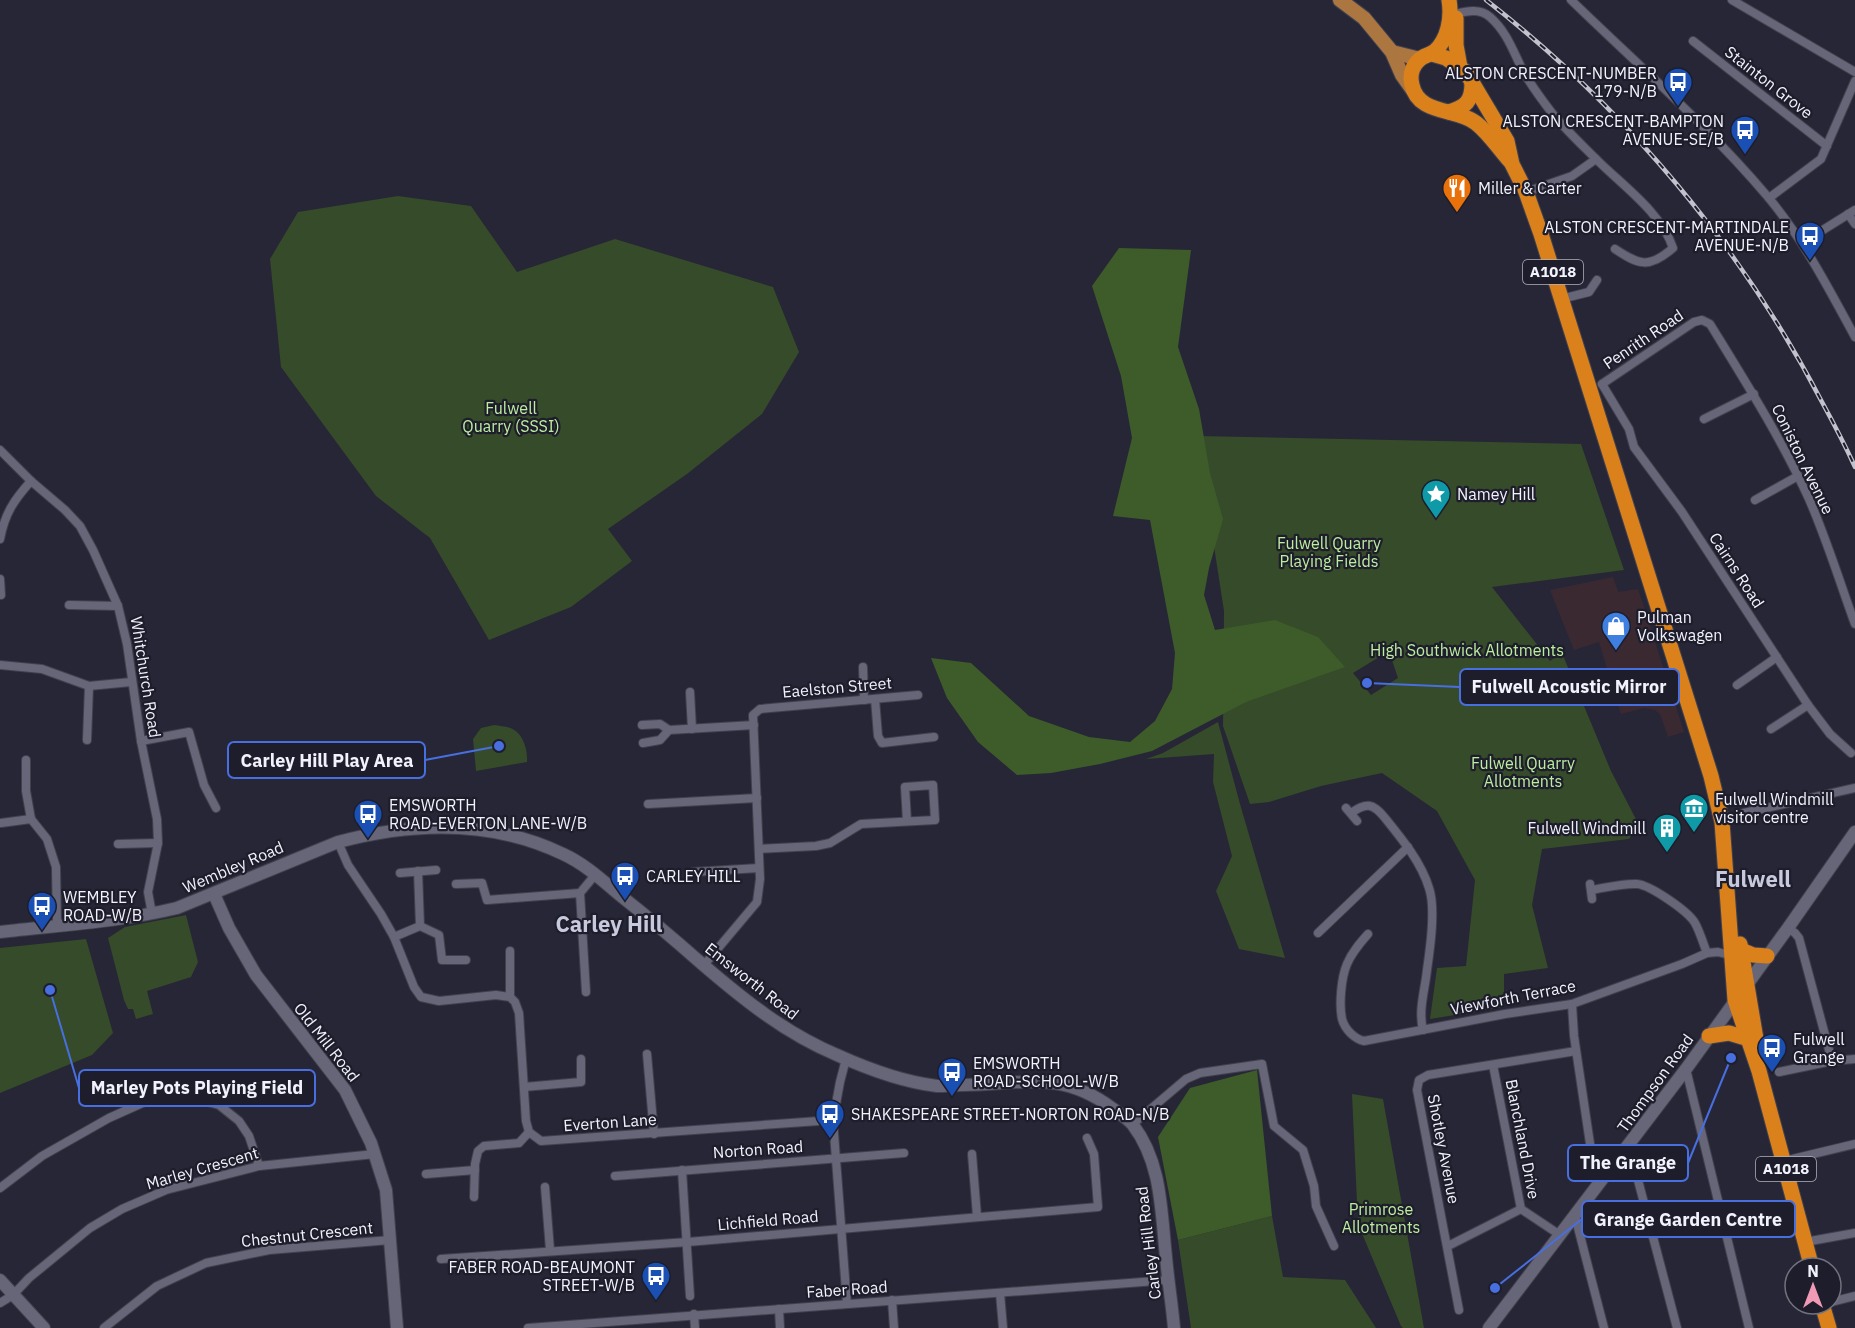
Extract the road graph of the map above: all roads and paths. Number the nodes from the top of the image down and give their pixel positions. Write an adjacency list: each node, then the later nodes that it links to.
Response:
1 (1340, 0): 6 (main road)
2 (1571, 0): 18 (street)
3 (1732, 0): 9 (street)
4 (1451, 6): 7 (highway); 8 (highway); 15 (street)
5 (1693, 41): 14 (street, Stainton Grove)
6 (1392, 52): 7 (main road); 12 (main road)
7 (1426, 56): 8 (highway); 12 (highway)
8 (1460, 68): 11 (highway)
9 (1855, 72)
10 (1855, 81): 14 (street)
11 (1472, 83): 13 (highway); 16 (highway, A1018)
12 (1412, 89): 13 (highway)
13 (1449, 112): 16 (highway, A1018)
14 (1827, 146): 18 (street)
15 (1596, 159): 17 (street); 23 (street)
16 (1512, 164): 17 (highway, A1018)
17 (1526, 192): 26 (highway, A1018)
18 (1769, 198): 21 (street)
19 (1852, 212): 20 (street); 21 (street)
20 (1855, 224)
21 (1802, 243): 28 (street)
22 (1615, 249): 23 (street)
23 (1634, 262): 24 (street)
24 (1632, 273)
25 (1597, 279): 26 (street)
26 (1561, 299): 29 (highway, A1018)
27 (1702, 320): 29 (street, Penrith Road); 30 (street, Coniston Avenue)
28 (1855, 336)
29 (1595, 384): 31 (highway, A1018); 31 (street, Cairns Road)
30 (1754, 394): 32 (street); 34 (street, Coniston Avenue)
31 (1609, 415): 43 (street, Cairns Road); 102 (highway, A1018)
32 (1704, 419)
33 (0, 450): 35 (street, Whitchurch Road)
34 (1797, 476): 36 (street); 42 (street, Coniston Avenue)
35 (31, 481): 37 (street); 41 (street, Whitchurch Road)
36 (1755, 500)
37 (0, 539)
38 (0, 579): 39 (street)
39 (1, 595)
40 (69, 605): 41 (street)
41 (118, 606): 46 (street, Whitchurch Road)
42 (1855, 624)
43 (1777, 657): 47 (street); 53 (street, Cairns Road)
44 (0, 665): 48 (street)
45 (863, 668): 52 (street)
46 (132, 682): 48 (street); 61 (street, Whitchurch Road)
47 (1737, 685)
48 (89, 686): 60 (street)
49 (690, 692): 56 (street)
50 (918, 695): 51 (street, Eaelston Street)
51 (875, 699): 52 (street, Eaelston Street); 59 (street)
52 (864, 700): 55 (street, Eaelston Street)
53 (1808, 705): 57 (street); 63 (street, Cairns Road)
54 (642, 725): 58 (street)
55 (754, 725): 56 (street); 67 (street)
56 (692, 729): 58 (street)
57 (1771, 729)
58 (669, 730): 62 (street)
59 (934, 737)
60 (87, 740)
61 (141, 741): 69 (street); 78 (street, Whitchurch Road)
62 (643, 742)
63 (1853, 754): 65 (street, Cairns Road)
64 (26, 760): 71 (street)
65 (1855, 763)
66 (1855, 788): 70 (street)
67 (757, 798): 68 (street); 81 (street)
68 (648, 804)
69 (216, 808)
70 (1744, 813)
71 (31, 819): 74 (street); 93 (street)
72 (907, 821): 72 (street); 81 (street)
73 (1357, 821): 80 (street)
74 (1, 822)
75 (476, 829): 77 (street, Wembley Road); 87 (street, Emsworth Road)
76 (1855, 832): 95 (street, Thompson Road)
77 (338, 842): 91 (street, Wembley Road); 99 (street)
78 (158, 843): 79 (street); 92 (street, Whitchurch Road)
79 (118, 844)
80 (1408, 847): 97 (street); 111 (street)
81 (759, 849): 82 (street)
82 (759, 868): 85 (street); 105 (street)
83 (436, 870): 84 (street)
84 (418, 871): 86 (street); 94 (street)
85 (693, 872)
86 (400, 873)
87 (595, 874): 90 (street); 105 (street, Emsworth Road)
88 (456, 884): 90 (street)
89 (1591, 891): 101 (street)
90 (580, 893): 107 (street)
91 (214, 894): 92 (street, Wembley Road); 132 (street, Old Mill Road)
92 (152, 914): 93 (street, Wembley Road)
93 (57, 926): 96 (street, Wembley Road)
94 (420, 926): 99 (street); 104 (street)
95 (1788, 928): 103 (street, Thompson Road); 119 (street)
96 (0, 932)
97 (1318, 933)
98 (1368, 934): 111 (street, Viewforth Terrace)
99 (394, 937): 108 (street)
100 (510, 951): 108 (street)
101 (1707, 953): 102 (street); 110 (street, Viewforth Terrace)
102 (1737, 953): 103 (highway); 106 (highway, A1018); 109 (highway, A1018)
103 (1767, 956): 106 (street, Thompson Road)
104 (466, 960)
105 (704, 965): 117 (street, Emsworth Road)
106 (1748, 983): 109 (street, Thompson Road); 122 (highway, A1018)
107 (586, 992)
108 (510, 997): 124 (street)
109 (1736, 1000): 112 (street, Thompson Road); 113 (highway, A1018)
110 (1572, 1004): 111 (street, Viewforth Terrace); 114 (street)
111 (1423, 1030)
112 (1709, 1036): 113 (highway); 121 (street, Thompson Road)
113 (1749, 1039): 122 (highway, A1018)
114 (1576, 1051): 120 (street, Shotley Avenue); 140 (street)
115 (648, 1054): 128 (street)
116 (580, 1059): 124 (street)
117 (846, 1059): 125 (street); 126 (street, Emsworth Road)
118 (1855, 1059): 119 (street)
119 (1832, 1061): 123 (street)
120 (1493, 1065): 146 (street, Blanchland Drive); 156 (street, Shotley Avenue)
121 (1686, 1069): 131 (street, Thompson Road); 184 (street)
122 (1760, 1071): 136 (highway, A1018)
123 (1779, 1072)
124 (524, 1087): 127 (street)
125 (833, 1120): 128 (street, Everton Lane); 135 (street)
126 (1133, 1124): 155 (street); 161 (street, Carley Hill Road)
127 (529, 1132): 128 (street, Everton Lane); 138 (street)
128 (654, 1134)
129 (1087, 1138): 147 (street, Lichfield Road)
130 (1855, 1144): 136 (street)
131 (1629, 1146): 140 (street, Thompson Road); 183 (street)
132 (375, 1154): 137 (street, Marley Crescent); 152 (street, Old Mill Road)
133 (904, 1154): 135 (street, Norton Road)
134 (972, 1154): 147 (street)
135 (836, 1158): 139 (street, Norton Road); 149 (street)
136 (1784, 1161): 154 (highway, A1018)
137 (259, 1166): 144 (street); 163 (street, Marley Crescent)
138 (475, 1170): 141 (street); 145 (street)
139 (682, 1170): 142 (street, Norton Road); 153 (street)
140 (1609, 1172): 148 (street, Thompson Road)
141 (426, 1174)
142 (615, 1176)
143 (545, 1187): 157 (street)
144 (0, 1188)
145 (474, 1197)
146 (1521, 1209): 151 (street, Blanchland Drive); 156 (street)
147 (977, 1216): 149 (street, Lichfield Road)
148 (1575, 1216): 151 (street, Thompson Road); 182 (street)
149 (842, 1229): 153 (street, Lichfield Road); 167 (street)
150 (1855, 1233): 154 (street)
151 (1560, 1235): 181 (street, Thompson Road)
152 (390, 1240): 173 (street, Chestnut Crescent); 174 (street, Old Mill Road)
153 (686, 1242): 157 (street, Lichfield Road); 164 (street)
154 (1805, 1242): 158 (highway, A1018)
155 (1334, 1246)
156 (1448, 1246): 169 (street, Shotley Avenue)
157 (550, 1250): 159 (street, Lichfield Road)
158 (1809, 1256)
159 (441, 1259)
160 (0, 1280): 163 (street)
161 (1168, 1280): 162 (street, Faber Road); 180 (street, Carley Hill Road)
162 (1000, 1293): 165 (street, Faber Road); 179 (street)
163 (13, 1295): 166 (street, Marley Crescent); 172 (street)
164 (690, 1296)
165 (892, 1300): 167 (street, Faber Road); 178 (street)
166 (0, 1304)
167 (847, 1304): 168 (street, Faber Road)
168 (779, 1309): 170 (street, Faber Road); 177 (street)
169 (1459, 1310)
170 (694, 1314): 171 (street, Faber Road); 176 (street)
171 (541, 1327): 175 (street, Faber Road)
172 (44, 1328)
173 (104, 1328)
174 (397, 1328)
175 (528, 1328)
176 (695, 1328)
177 (780, 1328)
178 (894, 1328)
179 (1003, 1328)
180 (1174, 1328)
181 (1489, 1328)
182 (1604, 1328)
183 (1677, 1328)
184 (1749, 1328)

